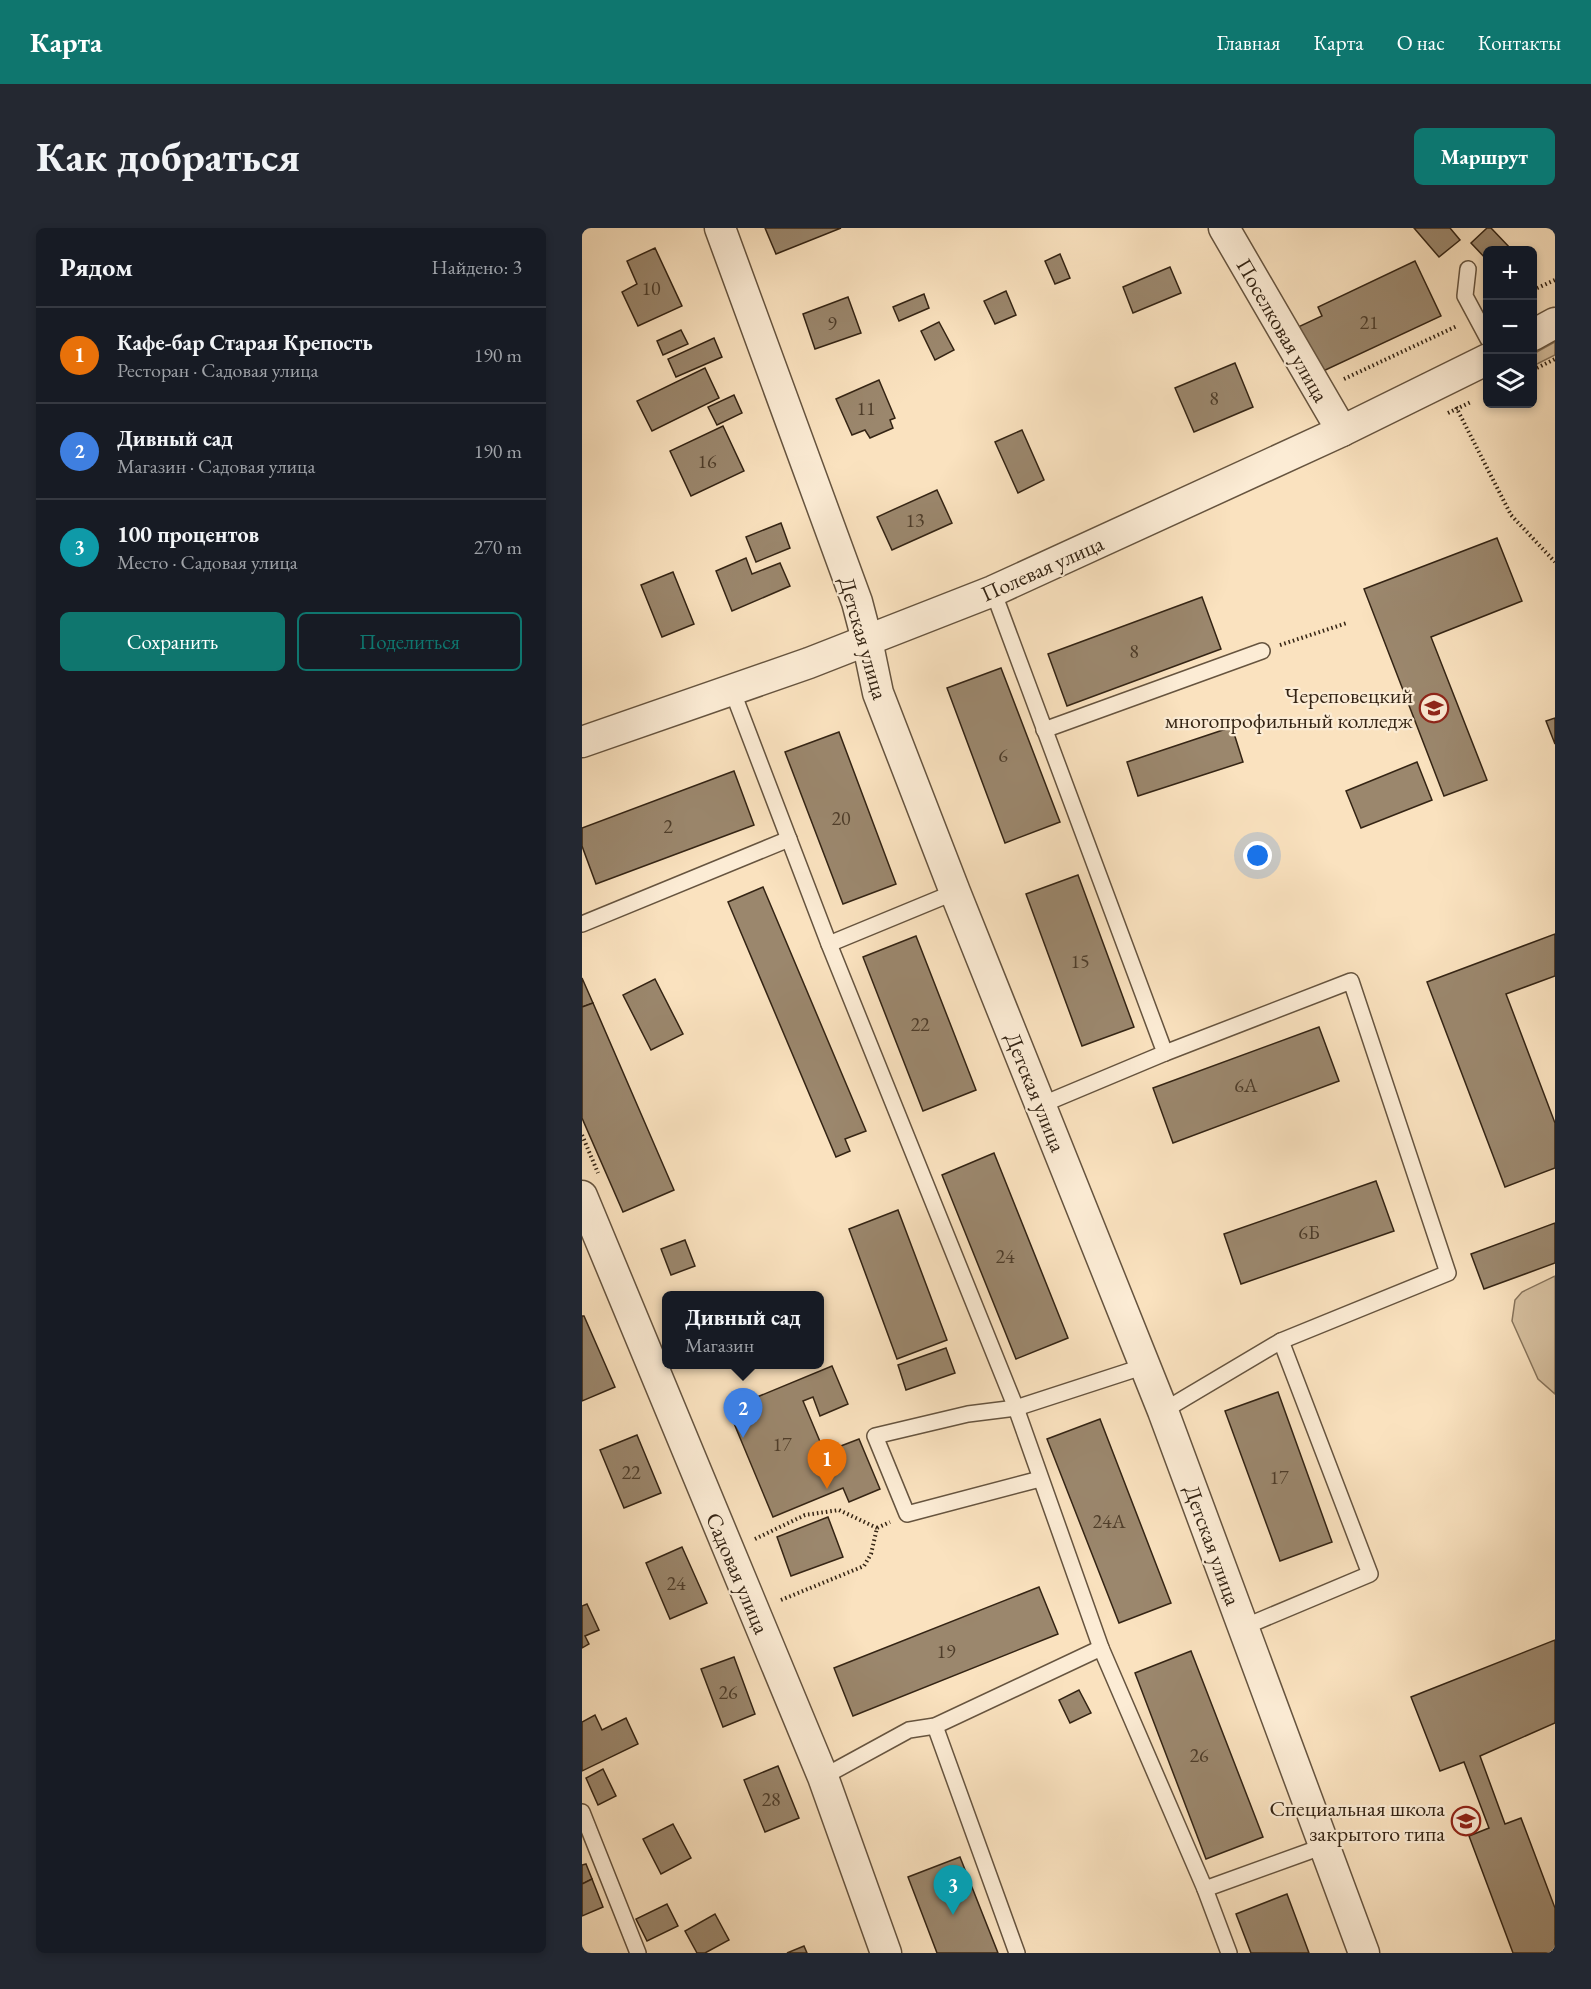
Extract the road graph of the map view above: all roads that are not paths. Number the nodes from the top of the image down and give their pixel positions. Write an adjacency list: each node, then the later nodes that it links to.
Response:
1 (720, 228): 10 (street, Детская улица)
2 (1224, 228): 8 (street, Поселковая улица)
3 (1468, 269): 5 (lane)
4 (1555, 323): 6 (street)
5 (1483, 330)
6 (1537, 333)
7 (1483, 362): 8 (street, Полевая улица)
8 (1342, 431): 9 (street, Полевая улица)
9 (993, 591): 10 (street, Полевая улица); 13 (lane)
10 (867, 640): 12 (street, Полевая улица); 16 (street, Детская улица)
11 (1262, 651): 13 (lane)
12 (732, 690): 14 (street, Полевая улица); 15 (lane)
13 (1044, 730): 19 (lane)
14 (582, 742)
15 (789, 839): 17 (lane); 18 (lane)
16 (955, 892): 18 (lane); 20 (street, Детская улица)
17 (582, 924)
18 (829, 944): 24 (lane)
19 (1165, 1053): 20 (lane); 22 (lane)
20 (1041, 1104): 23 (street, Детская улица)
21 (582, 1196): 30 (street, Садовая улица)
22 (1281, 1341): 25 (lane); 27 (lane)
23 (1145, 1366): 24 (lane); 25 (street, Детская улица)
24 (1016, 1408): 26 (lane); 26 (lane)
25 (1163, 1411): 27 (street, Детская улица)
26 (1040, 1479): 28 (lane)
27 (1244, 1627): 32 (street, Детская улица)
28 (1101, 1648): 29 (lane); 33 (lane)
29 (935, 1726): 30 (lane); 36 (lane)
30 (823, 1777): 35 (street, Садовая улица)
31 (582, 1812): 34 (lane)
32 (1324, 1846): 33 (lane); 38 (street, Детская улица)
33 (1205, 1889): 37 (lane)
34 (638, 1953)
35 (886, 1953)
36 (1017, 1953)
37 (1229, 1953)
38 (1364, 1953)

